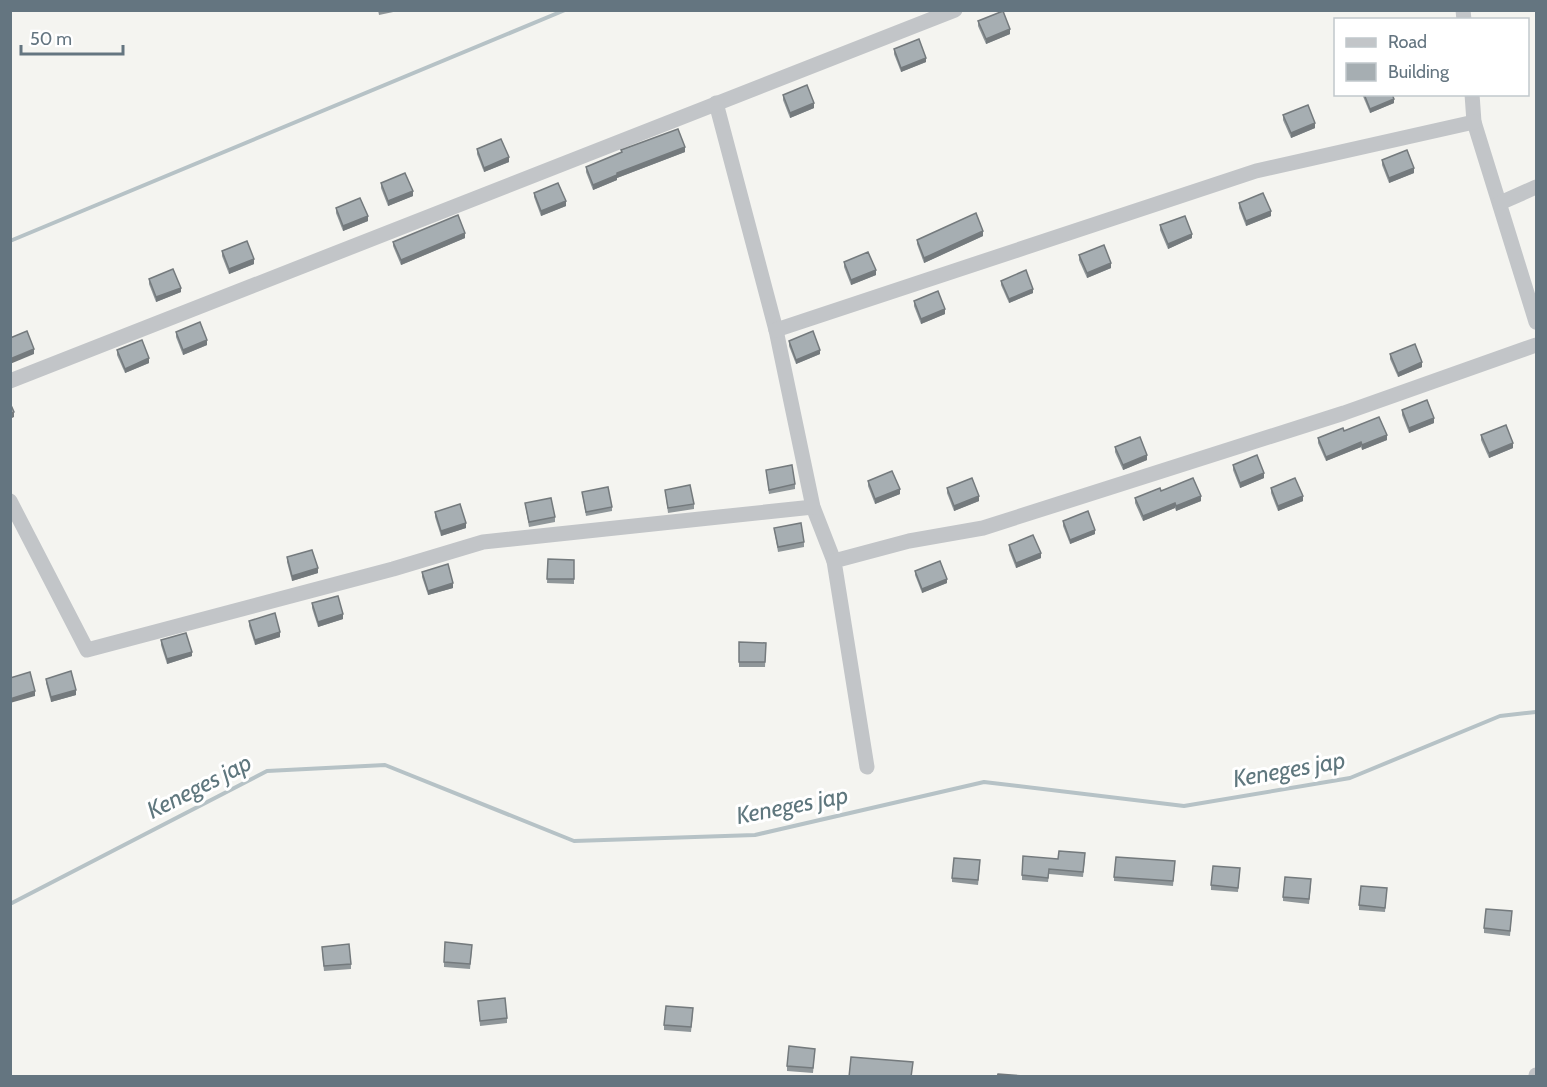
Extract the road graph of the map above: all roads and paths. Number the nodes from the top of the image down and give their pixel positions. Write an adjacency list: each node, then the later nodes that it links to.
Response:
1 (954, 10): 3 (street)
2 (1472, 96): 4 (street)
3 (716, 103): 8 (street); 10 (street)
4 (1474, 122): 6 (street); 8 (street)
5 (1536, 187): 6 (street)
6 (1500, 204): 7 (street)
7 (1536, 322)
8 (776, 330): 12 (street)
9 (1536, 345): 13 (street)
10 (10, 381)
11 (10, 501): 12 (street)
12 (813, 507): 13 (street)
13 (834, 561): 14 (street)
14 (867, 767)

